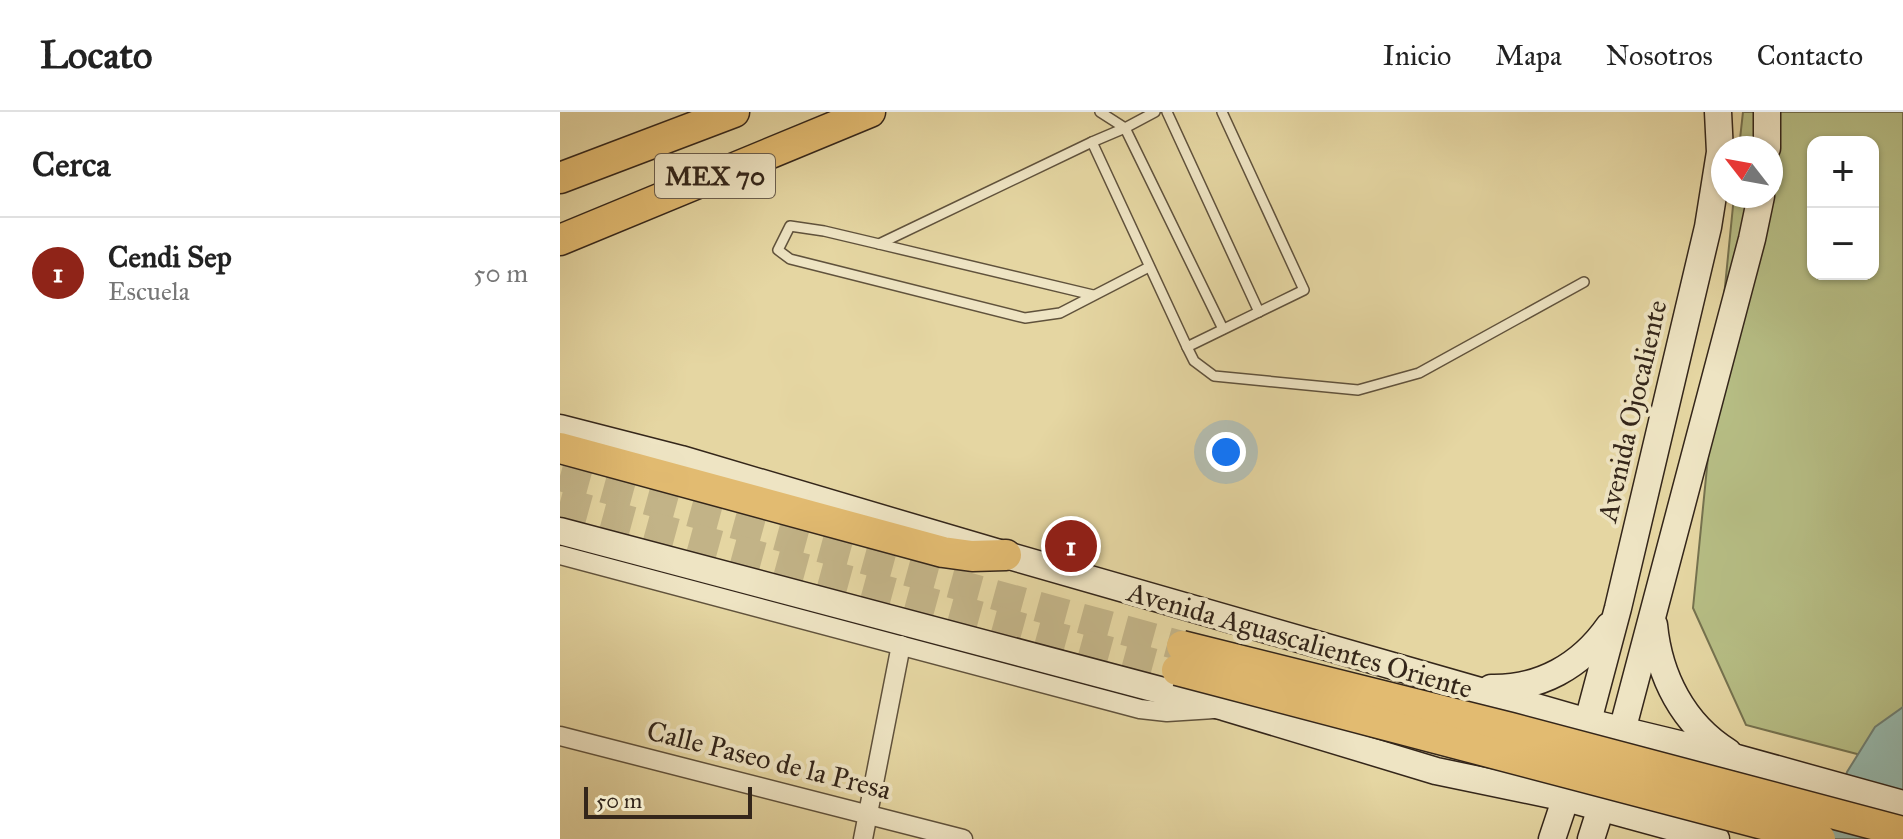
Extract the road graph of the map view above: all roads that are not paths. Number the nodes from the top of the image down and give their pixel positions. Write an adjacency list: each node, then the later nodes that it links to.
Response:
1 (734, 112): 12 (main road, MEX 70)
2 (1100, 112): 9 (lane)
3 (1155, 112): 9 (lane)
4 (1167, 112): 20 (lane)
5 (1222, 112): 20 (lane)
6 (1718, 112): 29 (street, Avenida Ojocaliente)
7 (1767, 112): 10 (street)
8 (865, 114): 14 (main road); 15 (main road, MEX 70)
9 (1125, 128): 11 (lane); 21 (lane)
10 (1767, 136)
11 (1092, 142): 16 (lane); 17 (lane)
12 (563, 176)
13 (1758, 208): 28 (street)
14 (560, 218)
15 (560, 240)
16 (879, 244): 19 (lane); 19 (lane)
17 (1149, 267): 19 (lane); 22 (lane)
18 (1584, 282): 22 (lane)
19 (1093, 295)
20 (1259, 312): 21 (lane)
21 (1223, 329): 22 (lane)
22 (1187, 347)
23 (560, 428): 27 (street, Avenida Aguascalientes Oriente)
24 (560, 448): 27 (main road)
25 (560, 531): 33 (street)
26 (560, 555): 30 (street)
27 (1006, 555): 31 (street, Avenida Aguascalientes Oriente)
28 (1654, 604): 35 (street); 37 (street)
29 (1618, 608): 31 (street); 34 (street, Avenida Ojocaliente)
30 (901, 645): 33 (street); 42 (street)
31 (1465, 688): 32 (street, Avenida Aguascalientes Oriente)
32 (1512, 701): 34 (street, Avenida Aguascalientes Oriente); 38 (street)
33 (1224, 707): 38 (street)
34 (1588, 722): 35 (street, Avenida Aguascalientes Oriente); 39 (street, Avenida Ojocaliente)
35 (1623, 730): 37 (street, Avenida Aguascalientes Oriente); 41 (street)
36 (560, 736): 42 (street, Calle Paseo de la Presa)
37 (1749, 761): 40 (street, Avenida Aguascalientes Oriente); 44 (street)
38 (1436, 771): 39 (street)
39 (1566, 798): 41 (street); 47 (street, Avenida Ojocaliente)
40 (1903, 804)
41 (1601, 807): 44 (street); 48 (street)
42 (869, 815): 45 (street); 46 (street, Calle Paseo de la Presa)
43 (1903, 832): 49 (main road, Avenida Aguascalientes Oriente, bridge)
44 (1709, 838)
45 (863, 839)
46 (963, 839)
47 (1552, 839)
48 (1591, 839)
49 (1820, 839)

